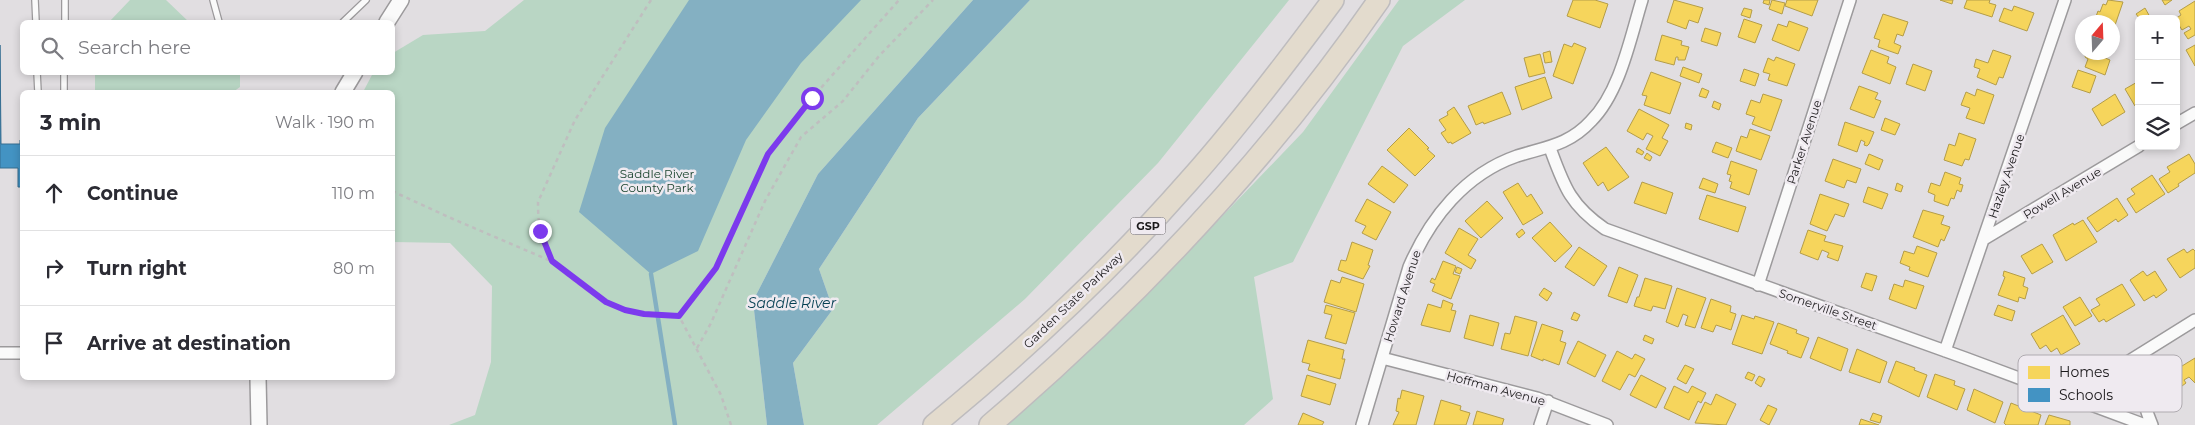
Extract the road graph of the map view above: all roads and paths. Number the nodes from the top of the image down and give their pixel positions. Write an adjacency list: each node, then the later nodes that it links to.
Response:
1 (35, 0): 14 (lane)
2 (65, 0): 15 (lane)
3 (213, 0): 16 (lane)
4 (366, 0): 17 (lane)
5 (400, 0): 18 (street)
6 (651, 0): 31 (path)
7 (899, 0): 33 (path)
8 (933, 0): 35 (path)
9 (1333, 0): 48 (highway, Garden State Parkway / GSP)
10 (1379, 0): 49 (highway, GSP)
11 (1642, 0): 27 (street, Howard Avenue)
12 (1850, 0): 32 (street, Parker Avenue)
13 (2065, 0): 30 (street, Hazley Avenue)
14 (36, 20)
15 (65, 20)
16 (218, 20)
17 (345, 20)
18 (388, 20)
19 (38, 75): 22 (lane)
20 (64, 75): 23 (lane)
21 (352, 75): 24 (street)
22 (38, 90)
23 (64, 90)
24 (344, 90)
25 (2195, 113): 26 (street)
26 (2180, 122)
27 (1550, 148): 32 (street, Somerville Street); 40 (street, Howard Avenue)
28 (2135, 149): 30 (street, Powell Avenue)
29 (395, 192): 31 (path)
30 (1984, 239): 36 (street, Hazley Avenue)
31 (552, 261): 33 (path)
32 (1758, 285): 36 (street, Somerville Street)
33 (679, 316): 35 (path)
34 (2195, 320): 39 (street)
35 (697, 349): 47 (path)
36 (1945, 351): 41 (street, Somerville Street)
37 (0, 353): 38 (street)
38 (20, 353)
39 (2142, 354)
40 (1382, 358): 43 (street, Hoffman Avenue); 50 (street, Howard Avenue)
41 (2018, 378)
42 (258, 380): 46 (street)
43 (1548, 401): 51 (street); 52 (street, Hoffman Avenue)
44 (2109, 412): 53 (street, Somerville Street)
45 (2148, 412): 54 (street)
46 (259, 425)
47 (731, 425)
48 (934, 425)
49 (990, 425)
50 (1362, 425)
51 (1540, 425)
52 (1608, 425)
53 (2145, 425)
54 (2152, 425)

